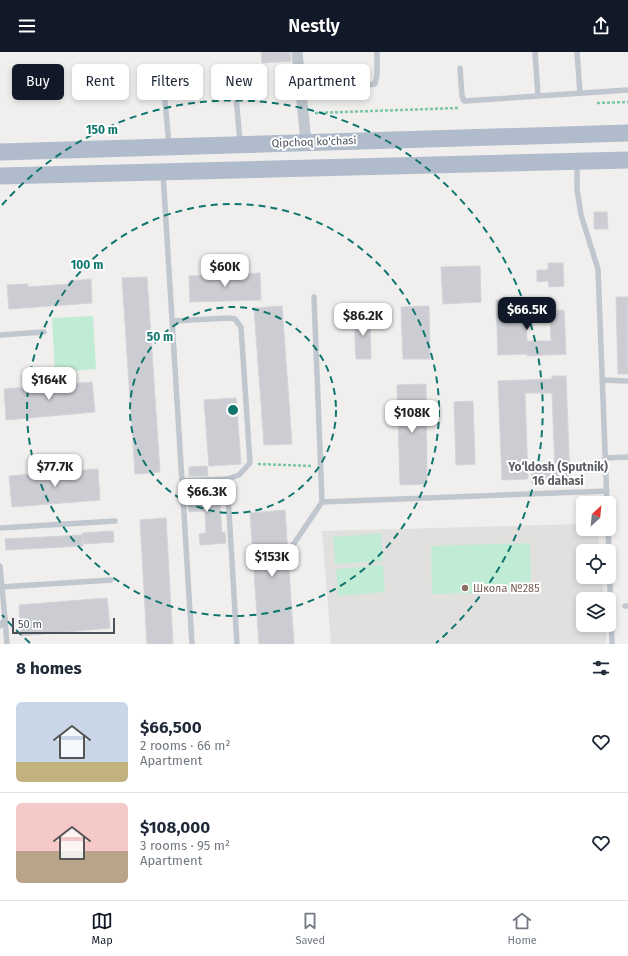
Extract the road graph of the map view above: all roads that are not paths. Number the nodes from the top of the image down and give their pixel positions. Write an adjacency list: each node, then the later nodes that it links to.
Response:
1 (297, 52): 5 (street)
2 (377, 52): 7 (lane)
3 (535, 52): 10 (lane)
4 (577, 52): 9 (lane)
5 (298, 64)
6 (460, 68): 10 (lane)
7 (370, 85)
8 (628, 90): 9 (lane)
9 (580, 93): 10 (lane)
10 (538, 96)
11 (165, 100): 17 (lane)
12 (236, 100): 16 (lane)
13 (302, 100): 15 (street)
14 (628, 132): 15 (main road, Qipchoq ko'chasi)
15 (306, 142): 16 (main road, Qipchoq ko'chasi)
16 (241, 145): 17 (main road, Qipchoq ko'chasi)
17 (169, 147): 18 (main road, Qipchoq ko'chasi)
18 (115, 149): 19 (main road, Qipchoq ko'chasi); 23 (main road)
19 (0, 152)
20 (628, 160): 21 (main road)
21 (577, 161): 22 (main road); 29 (lane)
22 (163, 172): 23 (main road); 26 (lane)
23 (116, 173): 24 (main road)
24 (0, 176)
25 (314, 297): 37 (lane)
26 (173, 321): 33 (lane); 34 (lane)
27 (44, 332): 28 (lane)
28 (0, 335)
29 (602, 380): 30 (lane); 32 (lane)
30 (628, 381)
31 (628, 457): 32 (lane)
32 (605, 458): 35 (lane)
33 (227, 479): 34 (lane); 49 (lane)
34 (182, 481): 48 (lane)
35 (607, 491): 36 (lane); 37 (lane)
36 (607, 496)
37 (322, 502): 40 (lane)
38 (115, 521): 39 (lane)
39 (0, 528)
40 (293, 545)
41 (0, 566): 44 (lane)
42 (110, 580): 44 (lane)
43 (610, 584): 50 (lane)
44 (1, 587): 45 (lane)
45 (5, 619): 46 (lane); 47 (lane)
46 (0, 626)
47 (7, 644)
48 (192, 644)
49 (237, 644)
50 (612, 644)

